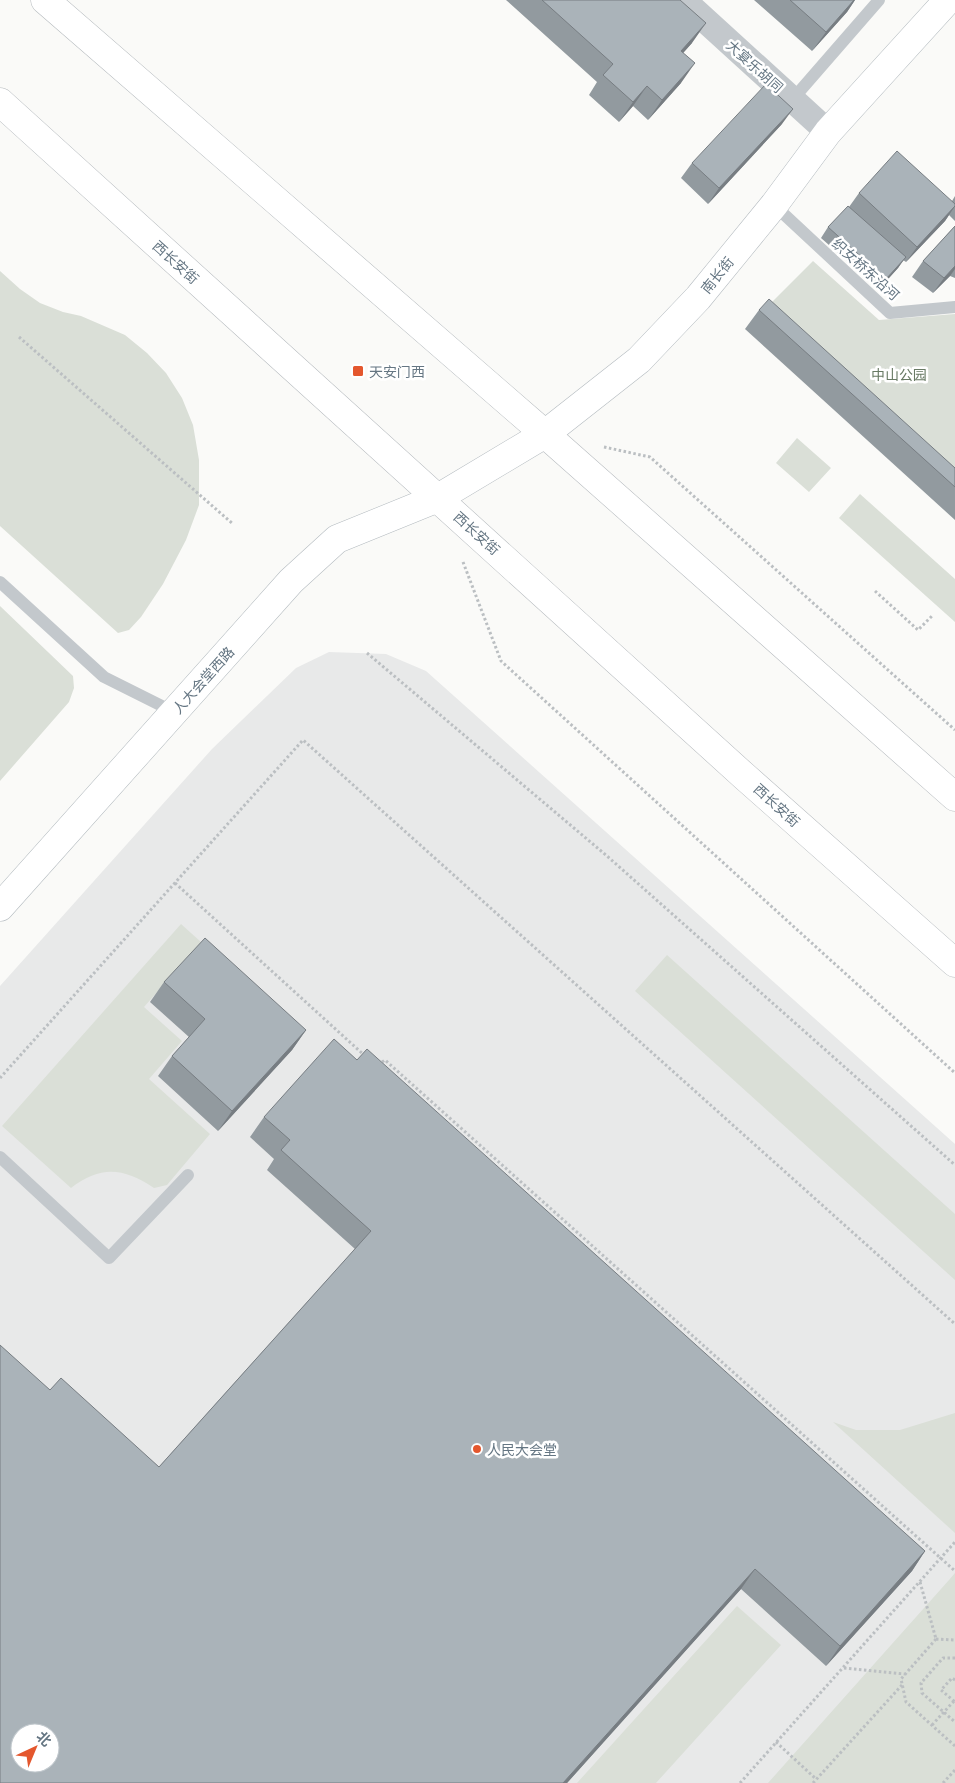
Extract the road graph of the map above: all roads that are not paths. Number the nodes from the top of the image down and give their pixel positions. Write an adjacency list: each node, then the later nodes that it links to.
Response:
1 (45, 0): 10 (main road)
2 (683, 0): 5 (street, 大宴乐胡同)
3 (879, 0): 5 (lane)
4 (948, 0): 7 (main road, 南长街)
5 (792, 100): 7 (street, 大宴乐胡同)
6 (0, 102): 11 (main road, 西长安街)
7 (828, 132): 8 (main road, 南长街)
8 (774, 205): 9 (lane, 织女桥东沿河); 10 (main road, 南长街)
9 (955, 307)
10 (545, 434): 11 (main road, 南长街); 14 (main road)
11 (438, 498): 13 (main road, 人大会堂西路); 16 (main road, 西长安街)
12 (0, 582): 13 (lane)
13 (174, 712): 15 (main road, 人大会堂西路)
14 (955, 797)
15 (0, 906)
16 (955, 963)
17 (0, 1156): 18 (lane)
18 (188, 1175)

